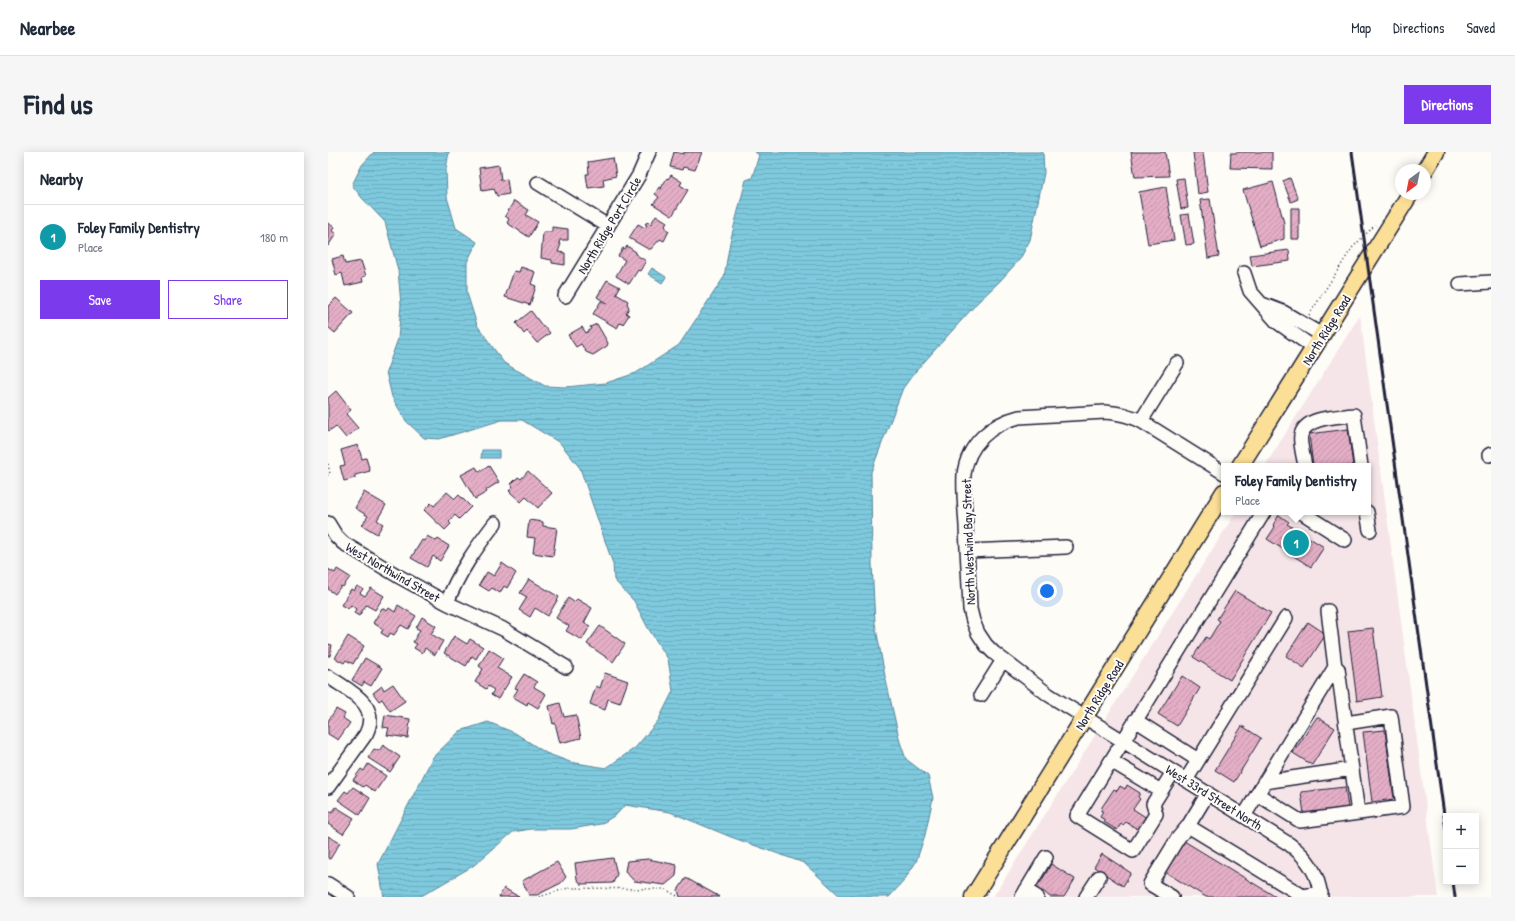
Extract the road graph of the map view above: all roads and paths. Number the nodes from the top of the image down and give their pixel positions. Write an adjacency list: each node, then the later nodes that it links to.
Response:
1 (649, 152): 6 (street, North Ridge Port Circle)
2 (1436, 152): 3 (main road)
3 (1429, 164)
4 (538, 182): 6 (street)
5 (1406, 200): 11 (main road, North Ridge Road)
6 (608, 226): 10 (street, North Ridge Port Circle)
7 (1244, 273): 11 (street)
8 (1491, 282): 9 (street)
9 (1460, 284)
10 (565, 296)
11 (1318, 342): 14 (main road, North Ridge Road)
12 (1177, 363): 13 (street)
13 (1141, 421): 18 (street, North Westwind Bay Street); 29 (street, North Westwind Bay Street)
14 (1242, 463)
15 (1305, 463): 16 (street)
16 (1361, 463)
17 (328, 464): 19 (path)
18 (1221, 471)
19 (328, 474)
20 (1221, 497): 38 (main road, North Ridge Road)
21 (1262, 515): 39 (street)
22 (1368, 515): 26 (street)
23 (1312, 516): 27 (street)
24 (328, 523): 30 (street, West Northwind Street)
25 (495, 523): 30 (street, West Northwind Street)
26 (1370, 530)
27 (1345, 540)
28 (1066, 547): 29 (street)
29 (967, 551): 33 (street, North Westwind Bay Street)
30 (447, 603): 34 (street)
31 (1328, 611): 35 (street)
32 (1286, 618): 42 (street)
33 (1003, 660): 37 (street); 38 (street, North Westwind Bay Street)
34 (566, 667)
35 (1335, 667): 40 (street); 47 (street)
36 (328, 677): 48 (street)
37 (981, 695)
38 (1085, 717): 41 (street, West 33rd Street North); 60 (main road, North Ridge Road)
39 (1135, 720): 41 (street); 42 (street)
40 (1346, 723): 44 (street); 52 (street)
41 (1123, 741): 43 (street); 45 (street, West 33rd Street North)
42 (1198, 760): 46 (street)
43 (1111, 761): 49 (street); 49 (street)
44 (1352, 769): 47 (street); 52 (street)
45 (1172, 772): 46 (street, West 33rd Street North); 49 (street)
46 (1186, 780): 50 (street, West 33rd Street North)
47 (1264, 782): 51 (street)
48 (328, 787)
49 (1161, 791)
50 (1208, 794): 53 (street, West 33rd Street North); 54 (street)
51 (1257, 794): 52 (street); 53 (street)
52 (1358, 813)
53 (1244, 816): 59 (street, West 33rd Street North)
54 (1188, 826): 59 (street); 65 (street)
55 (1046, 857): 58 (street)
56 (1099, 877): 64 (street)
57 (328, 884): 61 (street)
58 (1028, 895)
59 (1321, 895)
60 (976, 896)
61 (348, 897)
62 (539, 897): 63 (path)
63 (679, 897)
64 (1086, 897)
65 (1172, 897)

